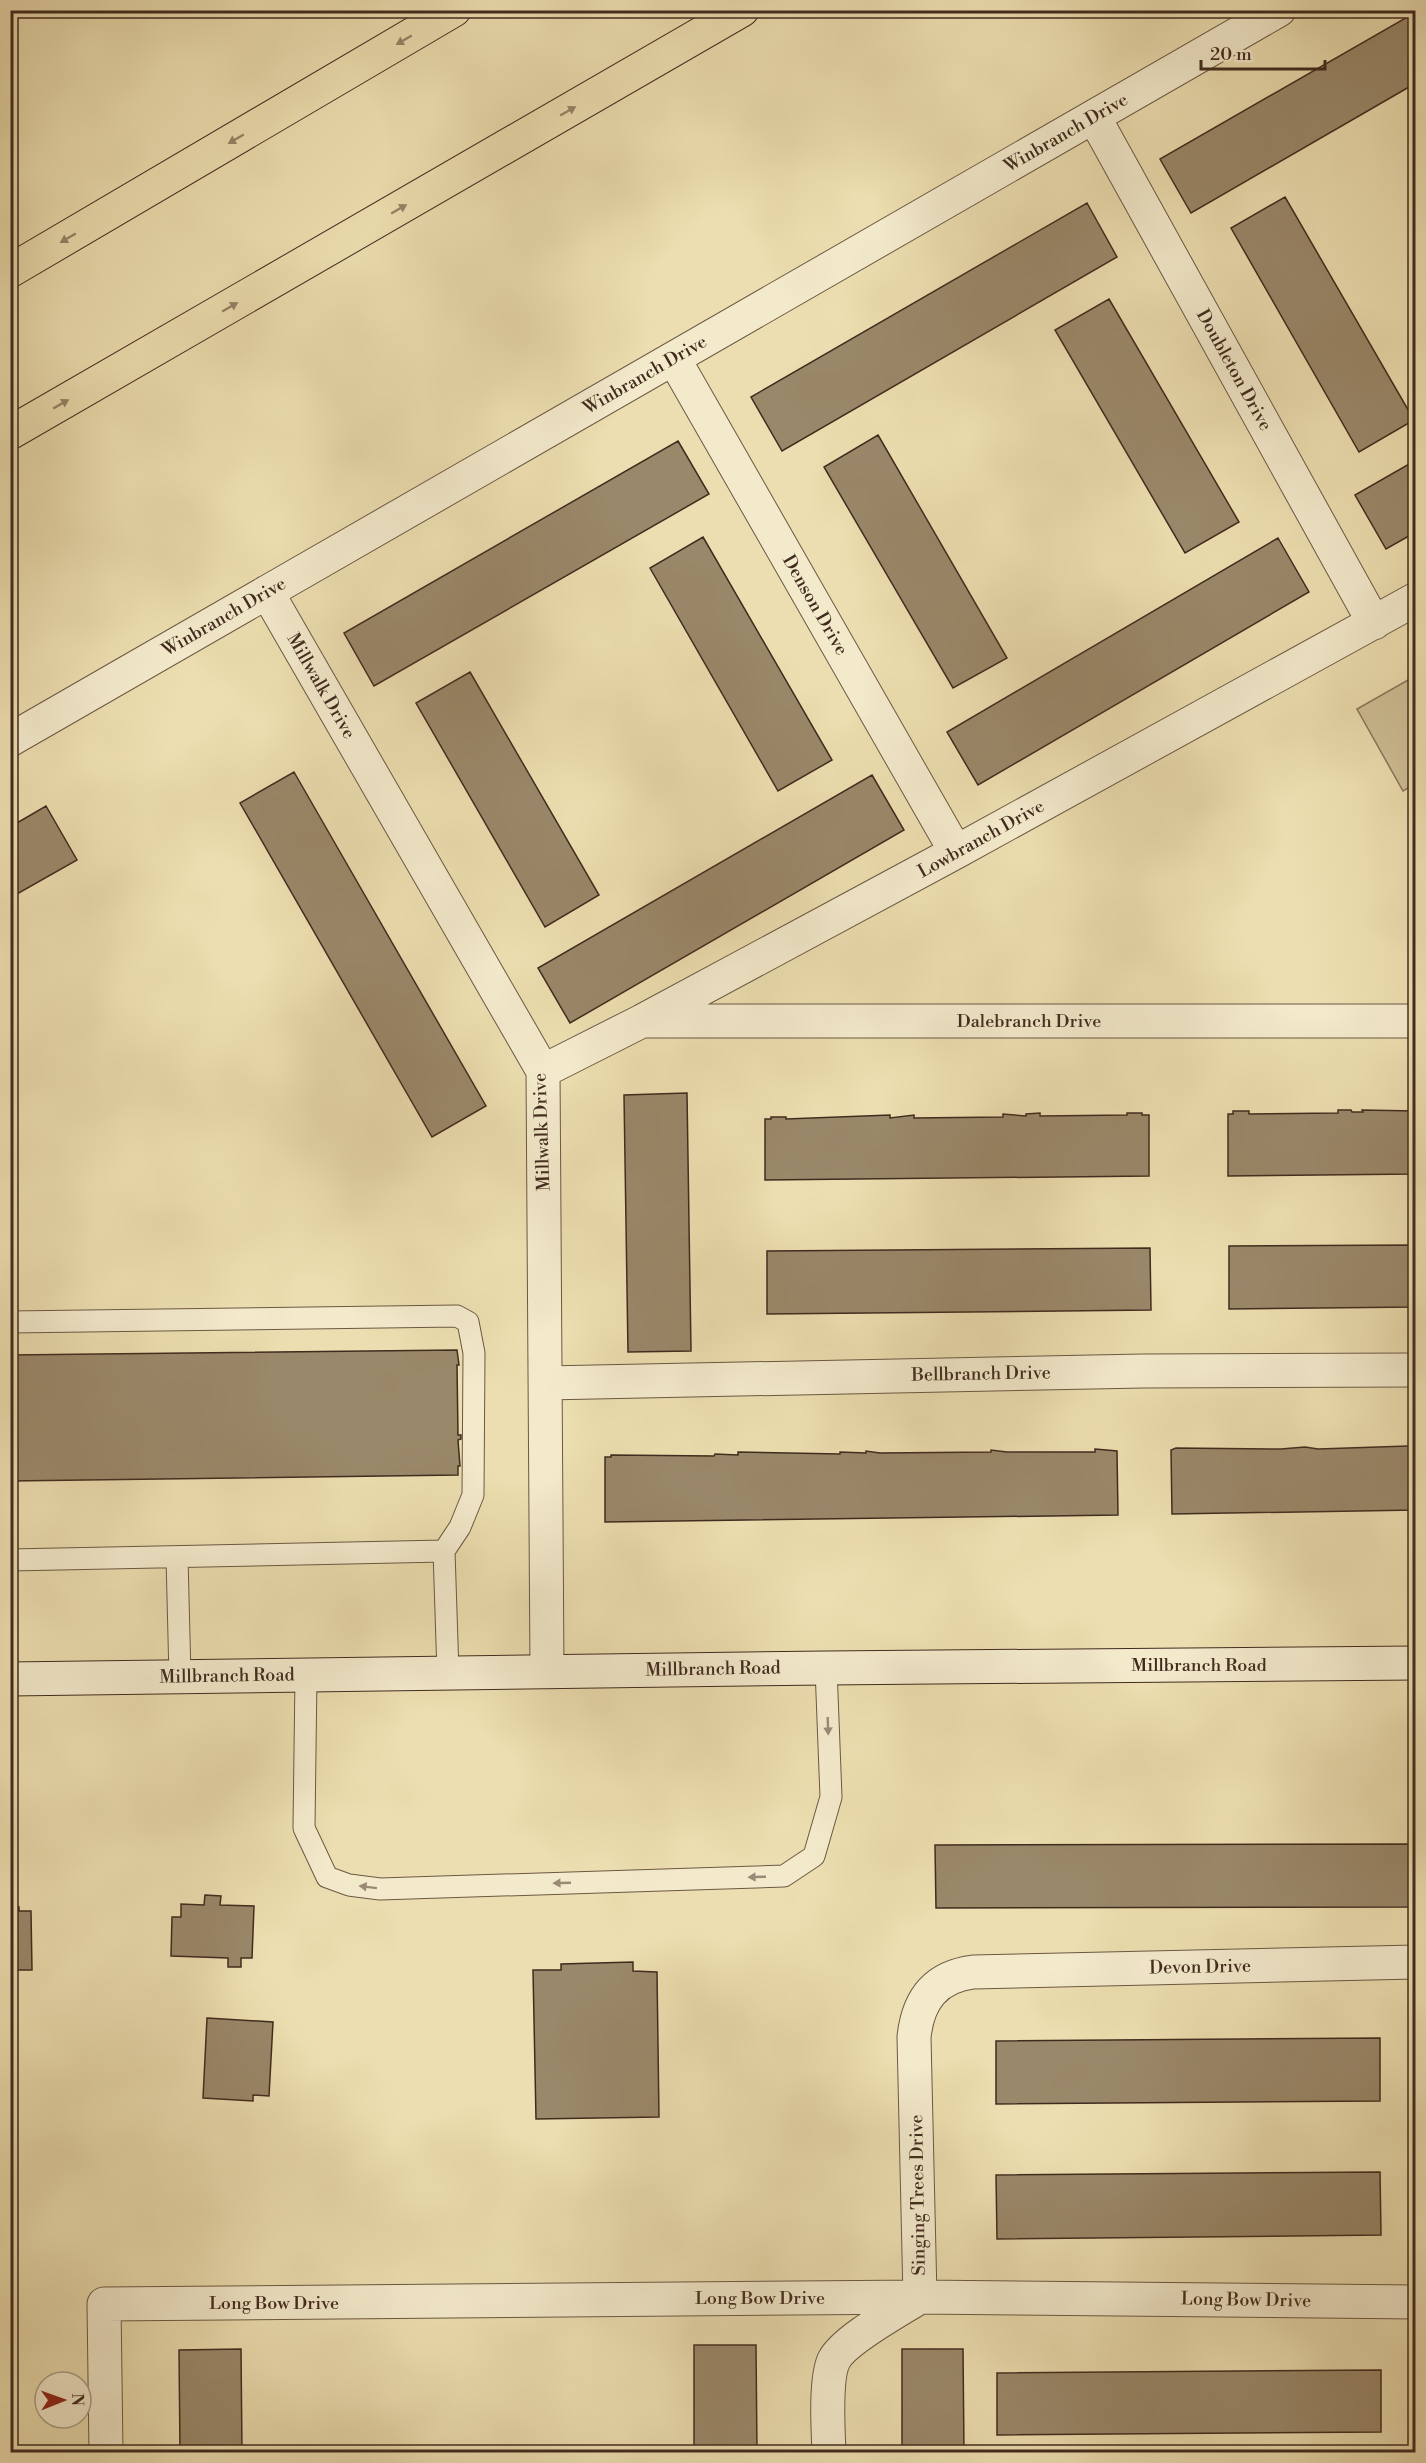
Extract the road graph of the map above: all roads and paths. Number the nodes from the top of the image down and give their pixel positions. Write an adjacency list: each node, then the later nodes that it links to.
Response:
1 (454, 10): 5 (highway, one-way to 5)
2 (742, 10): 7 (highway, one-way to 2)
3 (1279, 10): 4 (street, Winbranch Drive)
4 (1094, 117): 6 (street, Winbranch Drive); 10 (street, Doubleton Drive)
5 (10, 271)
6 (674, 359): 8 (street, Winbranch Drive); 12 (street, Denson Drive)
7 (10, 434)
8 (267, 592): 11 (street, Winbranch Drive); 15 (street, Millwalk Drive)
9 (1416, 599): 10 (street, Lowbranch Drive)
10 (1374, 623): 12 (street, Lowbranch Drive)
11 (10, 740)
12 (956, 852): 13 (street, Lowbranch Drive)
13 (642, 1021): 14 (street, Dalebranch Drive); 15 (street, Lowbranch Drive)
14 (1416, 1021)
15 (543, 1071): 18 (street, Millwalk Drive)
16 (10, 1322): 19 (lane)
17 (1416, 1370): 18 (street, Bellbranch Drive)
18 (546, 1383): 24 (street, Millwalk Drive)
19 (444, 1551): 20 (lane); 25 (lane)
20 (177, 1557): 21 (lane); 27 (lane)
21 (10, 1560)
22 (1416, 1663): 23 (street, Millbranch Road)
23 (826, 1668): 24 (street, Millbranch Road); 26 (lane, one-way to 26)
24 (547, 1671): 25 (street, Millbranch Road)
25 (448, 1673): 26 (street, Millbranch Road)
26 (306, 1675): 27 (street, Millbranch Road)
27 (180, 1677): 28 (street, Millbranch Road)
28 (10, 1679)
29 (1416, 1962): 30 (street, Devon Drive)
30 (985, 1971): 31 (street, Singing Trees Drive)
31 (920, 2297): 32 (street, Long Bow Drive); 33 (street, Long Bow Drive); 34 (street, Singing Trees Drive)
32 (1416, 2302)
33 (106, 2452)
34 (829, 2452)

